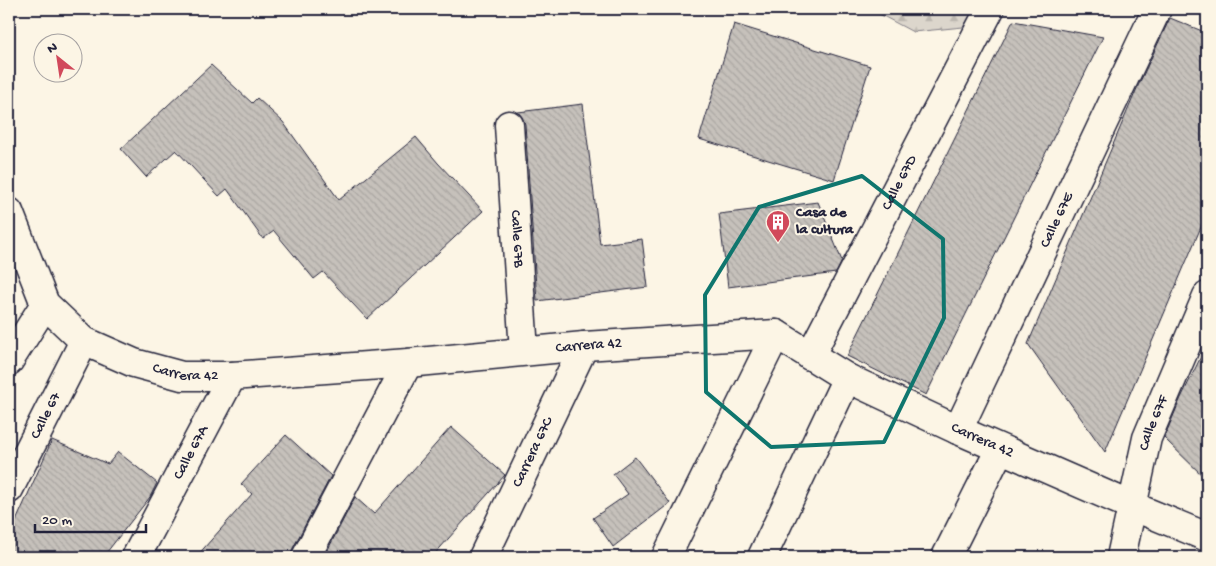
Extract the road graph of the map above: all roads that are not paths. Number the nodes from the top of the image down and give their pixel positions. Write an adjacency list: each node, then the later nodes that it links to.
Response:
1 (990, 9): 11 (street, Calle 67D)
2 (1157, 9): 16 (street, Calle 67E)
3 (510, 125): 10 (street, Calle 67B)
4 (9, 212): 6 (street, Carrera 42)
5 (1207, 296): 19 (street, Calle 67F)
6 (45, 304): 8 (street, Carrera 42); 12 (street)
7 (776, 334): 9 (street, Carrera 42); 11 (street, Carrera 42); 24 (street)
8 (84, 341): 14 (street, Carrera 42); 18 (street, Calle 67)
9 (584, 346): 10 (street, Carrera 42); 23 (street, Carrera 67C)
10 (524, 351): 13 (street, Carrera 42)
11 (810, 356): 15 (street, Carrera 42)
12 (9, 360)
13 (408, 363): 14 (street, Carrera 42); 22 (street)
14 (232, 376): 21 (street, Calle 67A)
15 (848, 378): 16 (street, Carrera 42); 25 (street)
16 (958, 430): 17 (street, Carrera 42)
17 (1000, 449): 19 (street, Carrera 42); 26 (street)
18 (9, 489)
19 (1132, 506): 20 (street, Carrera 42); 27 (street, Calle 67F)
20 (1207, 537)
21 (136, 557)
22 (306, 557)
23 (482, 557)
24 (666, 557)
25 (762, 557)
26 (946, 557)
27 (1120, 557)

